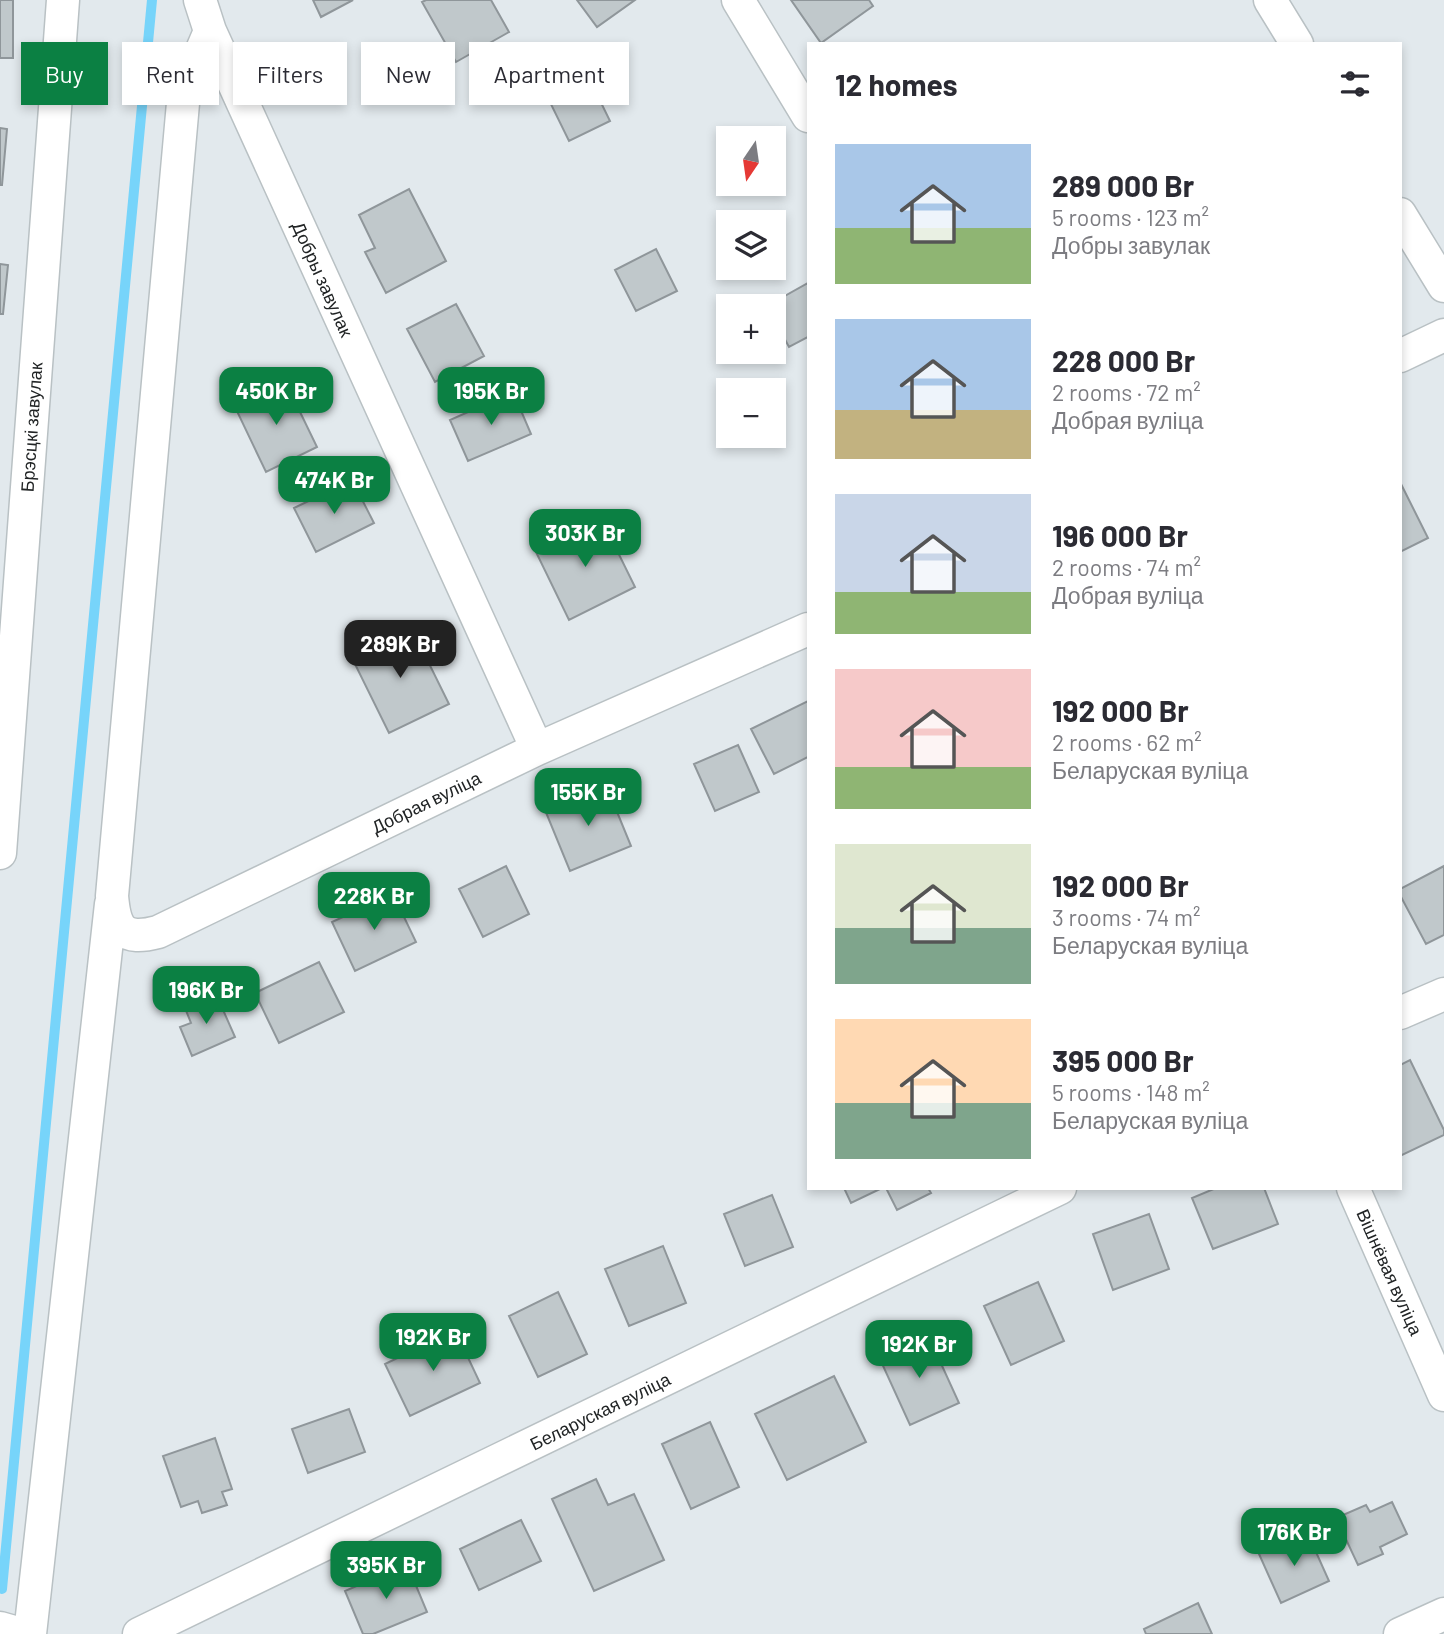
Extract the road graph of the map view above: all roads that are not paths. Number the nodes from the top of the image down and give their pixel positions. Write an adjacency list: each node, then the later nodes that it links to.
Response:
1 (63, 0): 14 (street, Брэсцкі завулак)
2 (200, 0): 5 (street, Добры завулак)
3 (738, 0): 7 (street)
4 (1270, 0): 6 (street)
5 (210, 31): 13 (street, Добры завулак); 15 (street)
6 (1296, 42)
7 (807, 114)
8 (1402, 217): 9 (street)
9 (1444, 286)
10 (1444, 335): 11 (street)
11 (1402, 355)
12 (807, 629): 13 (street, Добрая вуліца)
13 (537, 749): 15 (street, Добрая вуліца)
14 (0, 853)
15 (112, 896): 24 (street)
16 (1444, 995): 17 (street)
17 (1402, 1012)
18 (1056, 1190): 25 (street, Беларуская вуліца)
19 (1354, 1190): 20 (street, Вішнёвая вуліца)
20 (1444, 1395)
21 (1444, 1614): 26 (street)
22 (0, 1628): 23 (street)
23 (20, 1634)
24 (30, 1634)
25 (139, 1634)
26 (1400, 1634)

